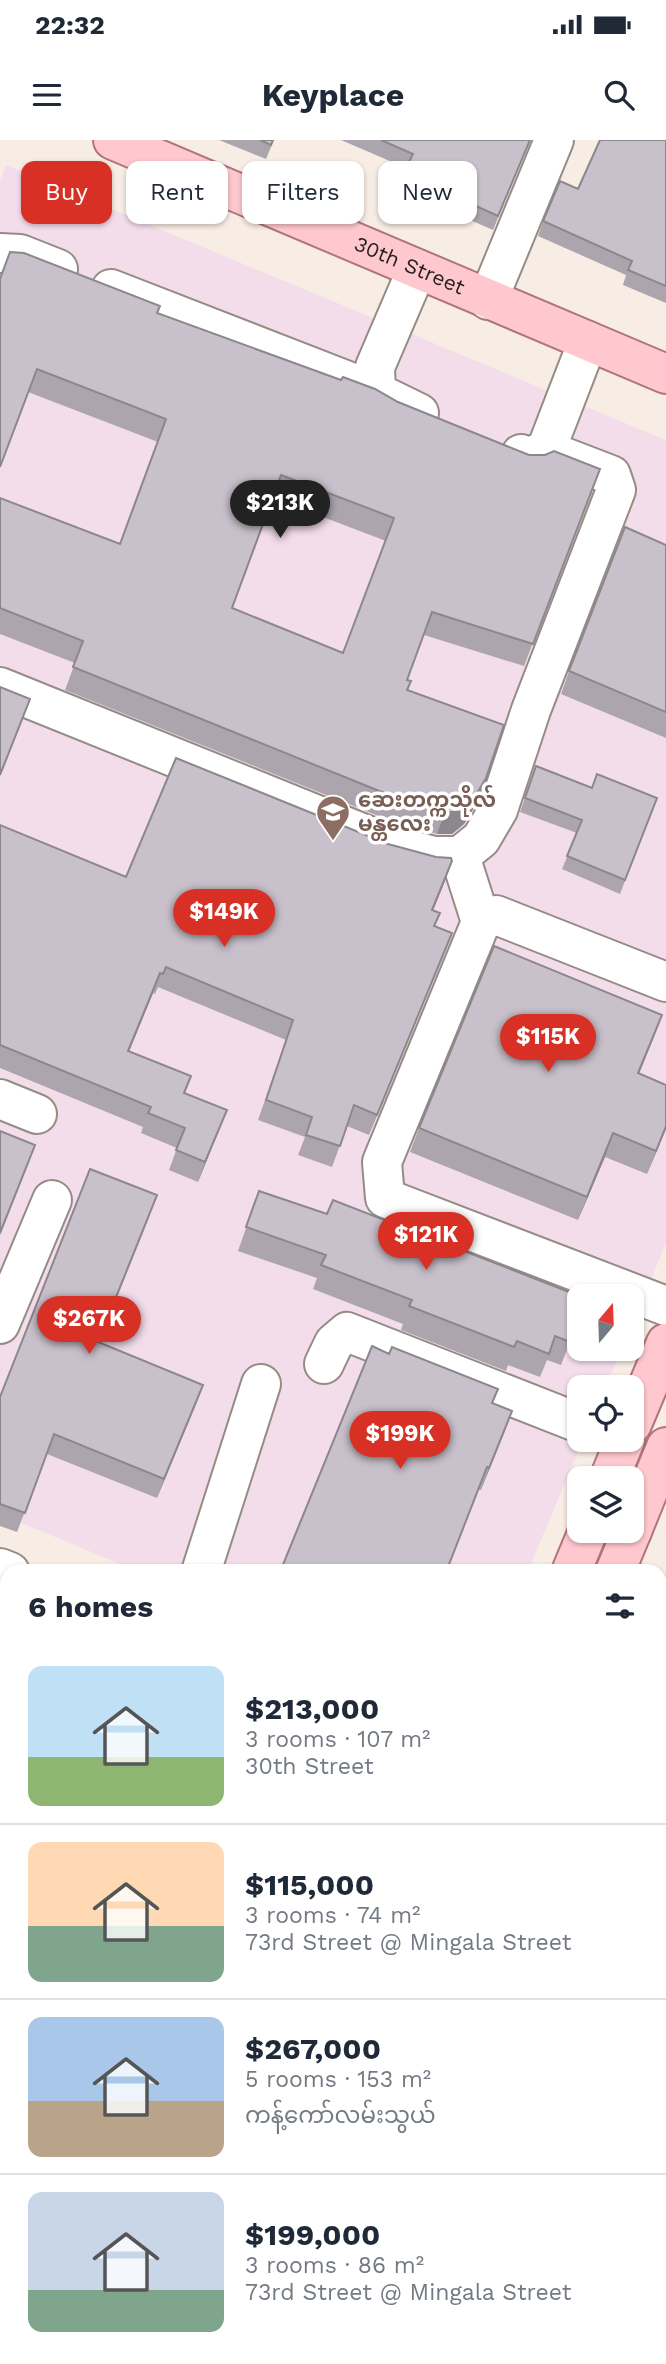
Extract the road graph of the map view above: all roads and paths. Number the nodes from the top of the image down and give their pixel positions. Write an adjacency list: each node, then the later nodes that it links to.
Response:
1 (113, 140): 4 (main road, 30th Street)
2 (554, 140): 5 (street)
3 (0, 253): 8 (street)
4 (416, 269): 5 (main road, 30th Street); 8 (street)
5 (488, 300): 6 (main road, 30th Street)
6 (588, 341): 7 (main road, 30th Street); 11 (street)
7 (666, 374)
8 (376, 392): 9 (street)
9 (446, 424)
10 (494, 443): 11 (street)
11 (545, 450): 13 (street)
12 (0, 687): 13 (street)
13 (460, 856): 14 (street)
14 (481, 922): 15 (street); 19 (street)
15 (666, 982)
16 (0, 1099): 17 (street)
17 (37, 1115)
18 (52, 1200): 20 (street)
19 (666, 1306)
20 (0, 1324)
21 (662, 1363): 24 (main road)
22 (324, 1364): 25 (street)
23 (261, 1384): 30 (street)
24 (644, 1400)
25 (567, 1418)
26 (666, 1447): 27 (main road)
27 (644, 1501)
28 (583, 1543): 31 (main road)
29 (627, 1543): 32 (main road)
30 (204, 1564)
31 (574, 1564)
32 (618, 1564)

